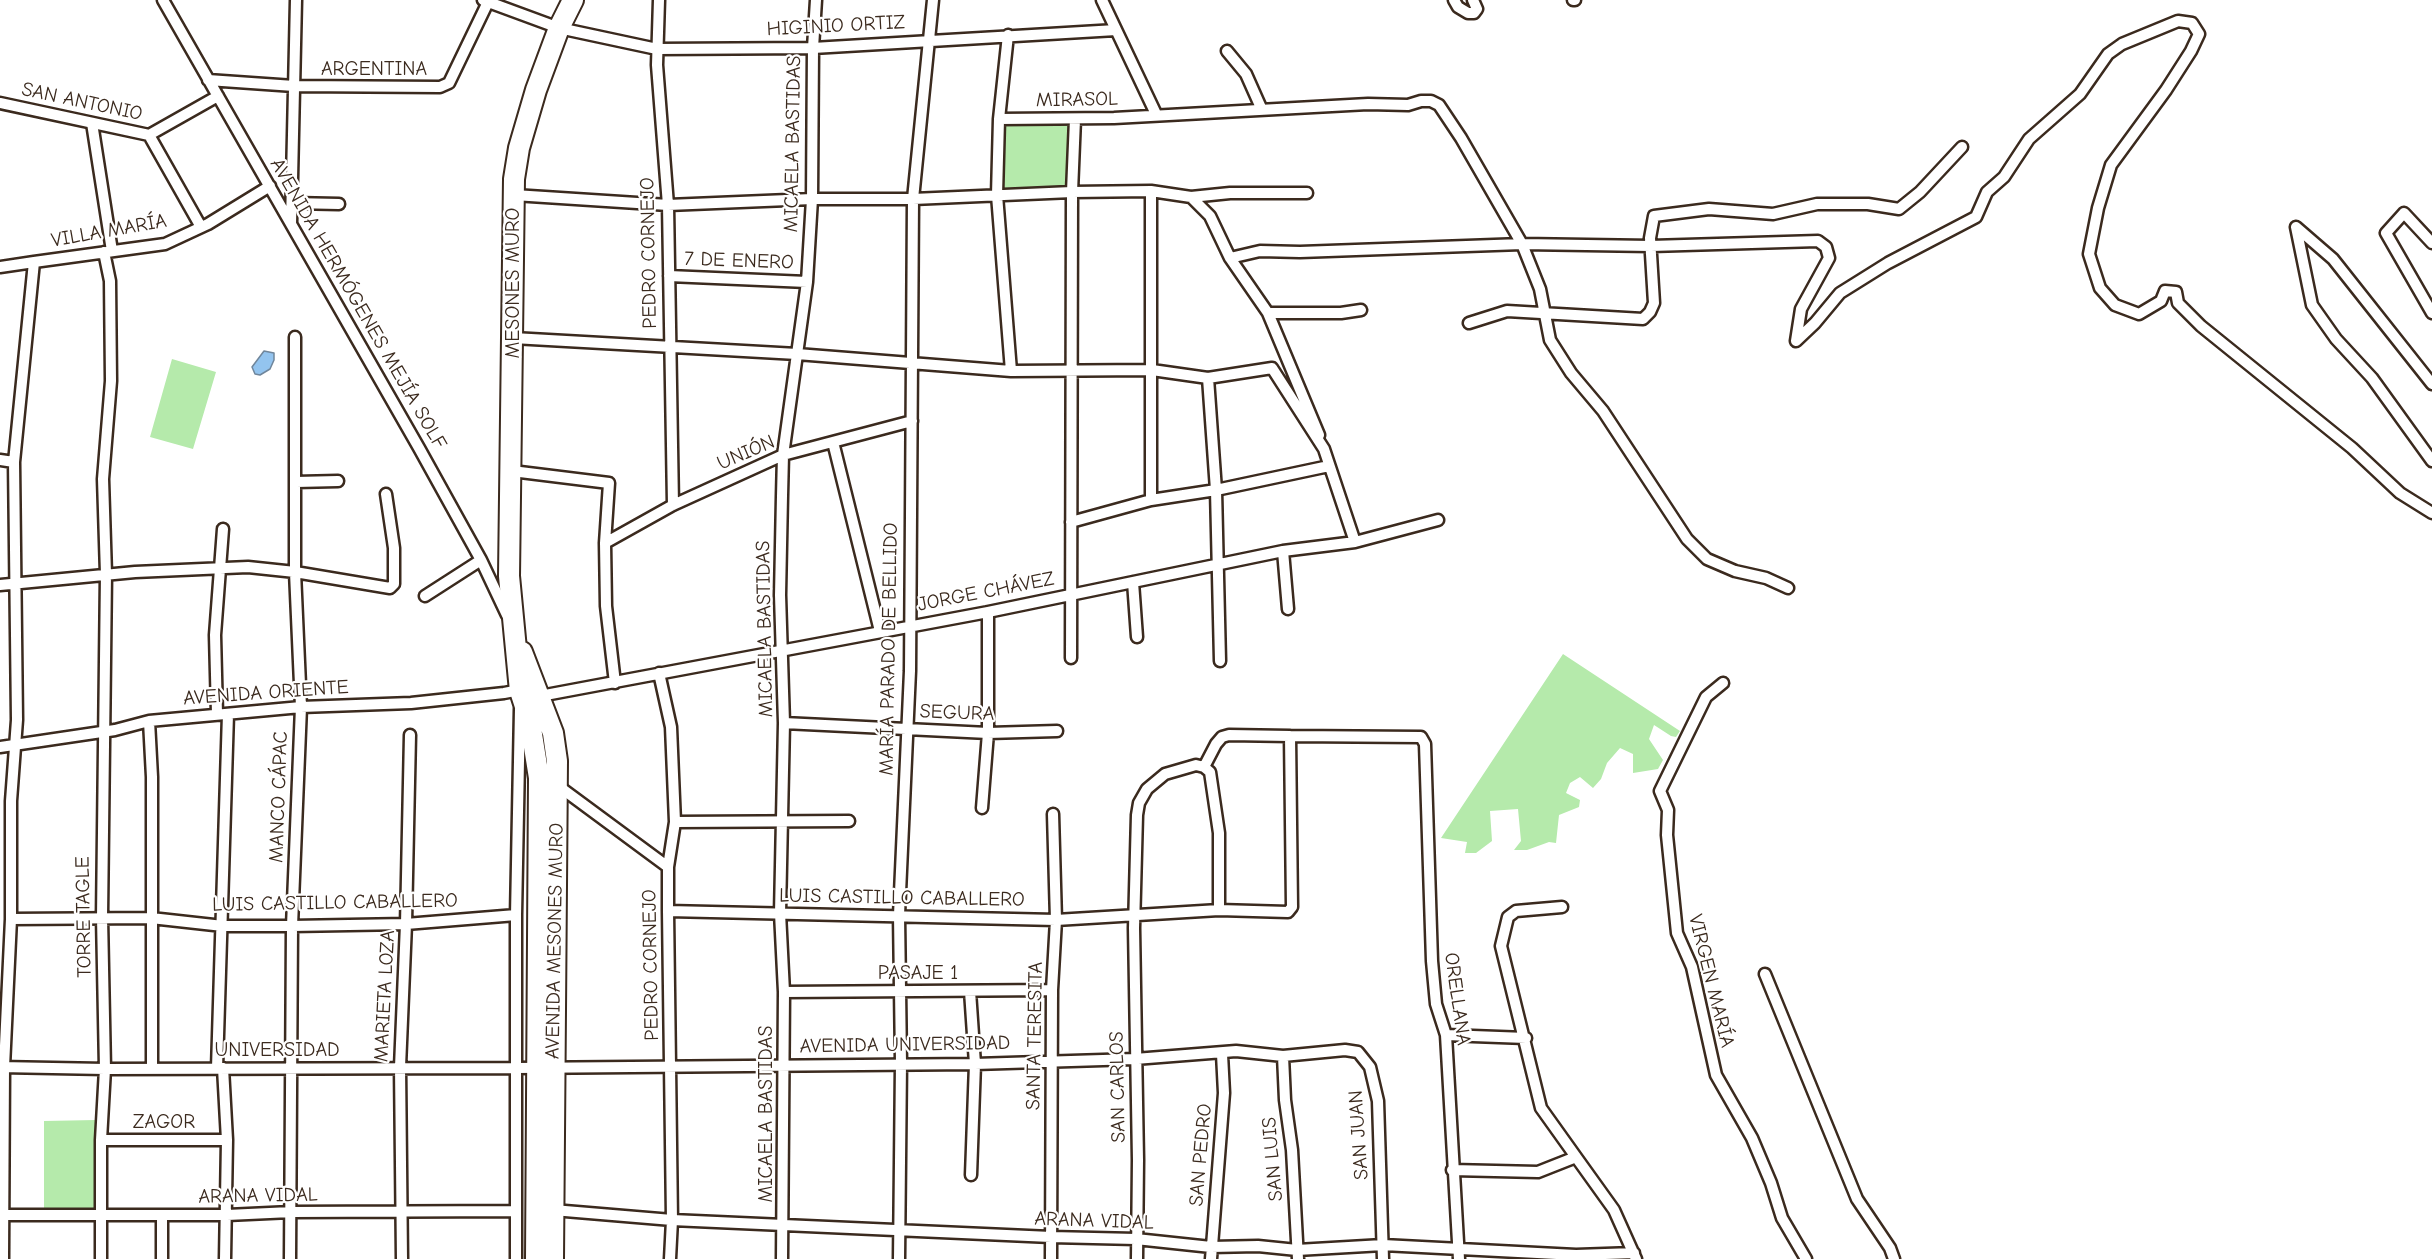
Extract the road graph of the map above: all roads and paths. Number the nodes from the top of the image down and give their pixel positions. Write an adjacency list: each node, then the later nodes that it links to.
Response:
1 (163, 0): 18 (street, AVENIDA HERMÓGENES MEJÍA SOLF)
2 (296, 0): 19 (street)
3 (573, 0): 11 (highway, MESONES MURO)
4 (659, 0): 16 (street, PEDRO CORNEJO)
5 (816, 0): 15 (street, MICAELA BASTIDAS)
6 (933, 0): 14 (street, MARÍA PARADO DE BELLIDO)
7 (1102, 0): 12 (street)
8 (1454, 0): 9 (street)
9 (1473, 0)
10 (485, 1): 11 (street, HIGINIO ORTIZ); 19 (street, ARGENTINA)
11 (559, 28): 16 (street, HIGINIO ORTIZ); 33 (highway, MESONES MURO)
12 (1116, 30): 13 (street, HIGINIO ORTIZ); 23 (street)
13 (1008, 35): 14 (street, HIGINIO ORTIZ); 24 (street)
14 (929, 40): 15 (street, HIGINIO ORTIZ); 37 (street, MARÍA PARADO DE BELLIDO)
15 (813, 48): 16 (street, HIGINIO ORTIZ); 36 (street, MICAELA BASTIDAS)
16 (657, 49): 40 (street, PEDRO CORNEJO)
17 (1227, 51): 22 (street)
18 (208, 80): 19 (street, ARGENTINA); 20 (street, AVENIDA HERMÓGENES MEJÍA SOLF)
19 (294, 86): 38 (street)
20 (218, 96): 27 (street, SAN ANTONIO); 29 (street, AVENIDA HERMÓGENES MEJÍA SOLF)
21 (0, 103): 26 (street, SAN ANTONIO)
22 (1262, 110): 23 (street, MIRASOL); 44 (street, MIRASOL)
23 (1156, 114): 25 (street, MIRASOL)
24 (999, 119): 25 (street, MIRASOL); 34 (street)
25 (1075, 119): 31 (street)
26 (92, 123): 27 (street, SAN ANTONIO); 46 (street)
27 (149, 135): 42 (street)
28 (1962, 147): 45 (street)
29 (270, 186): 41 (street, AVENIDA HERMÓGENES MEJÍA SOLF); 42 (street, VILLA MARÍA)
30 (1151, 191): 31 (street); 35 (street); 62 (street)
31 (1072, 192): 34 (street); 64 (street)
32 (1307, 193): 35 (street)
33 (514, 195): 40 (street); 58 (highway, MESONES MURO)
34 (997, 195): 37 (street); 63 (street)
35 (1191, 197): 47 (street)
36 (812, 199): 37 (street); 40 (street); 51 (street, MICAELA BASTIDAS)
37 (913, 199): 61 (street, MARÍA PARADO DE BELLIDO)
38 (292, 203): 39 (street); 41 (street)
39 (339, 204)
40 (668, 205): 50 (street, PEDRO CORNEJO)
41 (291, 224): 89 (street, AVENIDA HERMÓGENES MEJÍA SOLF)
42 (201, 227): 46 (street, VILLA MARÍA)
43 (2432, 243): 54 (street)
44 (1522, 244): 45 (street); 47 (street); 55 (street, MIRASOL)
45 (1651, 246): 55 (street); 82 (street)
46 (108, 252): 48 (street, VILLA MARÍA); 93 (street, TORRE TAGLE)
47 (1230, 258): 53 (street)
48 (34, 262): 49 (street); 73 (street, VILLA MARÍA)
49 (0, 267)
50 (669, 276): 51 (street, 7 DE ENERO); 59 (street, PEDRO CORNEJO)
51 (807, 282): 60 (street, MICAELA BASTIDAS)
52 (1361, 310): 53 (street)
53 (1268, 313): 69 (street)
54 (2432, 313)
55 (1544, 314): 56 (street); 97 (street, MIRASOL)
56 (1469, 323)
57 (295, 337): 77 (street, MANCO CÁPAC)
58 (513, 338): 59 (street); 75 (highway, MESONES MURO)
59 (669, 348): 60 (street); 81 (street, PEDRO CORNEJO)
60 (797, 354): 61 (street); 70 (street, MICAELA BASTIDAS)
61 (912, 363): 63 (street); 67 (street, MARÍA PARADO DE BELLIDO)
62 (1152, 370): 64 (street); 65 (street); 80 (street)
63 (1011, 371): 64 (street)
64 (1073, 372): 84 (street)
65 (1208, 378): 69 (street); 78 (street)
66 (2432, 384): 72 (street)
67 (912, 421): 68 (street, UNIÓN); 102 (street, MARÍA PARADO DE BELLIDO)
68 (833, 442): 70 (street, UNIÓN); 104 (street)
69 (1324, 449): 74 (street)
70 (783, 455): 81 (street, UNIÓN); 106 (street, MICAELA BASTIDAS)
71 (0, 460): 73 (street)
72 (2432, 461)
73 (14, 462): 95 (street, VILLA MARÍA)
74 (1329, 466): 78 (street); 86 (street)
75 (512, 471): 87 (street); 103 (highway, MESONES MURO)
76 (338, 481): 77 (street)
77 (296, 482): 92 (street, MANCO CÁPAC)
78 (1216, 490): 80 (street); 90 (street)
79 (386, 494): 92 (street)
80 (1151, 500): 84 (street)
81 (673, 505): 87 (street, UNIÓN)
82 (2432, 513)
83 (1438, 520): 86 (street, JORGE CHÁVEZ)
84 (1071, 522): 98 (street)
85 (223, 529): 91 (street)
86 (1355, 542): 88 (street, JORGE CHÁVEZ)
87 (605, 543): 110 (street)
88 (1283, 551): 90 (street, JORGE CHÁVEZ); 100 (street)
89 (481, 560): 99 (street); 103 (street, AVENIDA HERMÓGENES MEJÍA SOLF)
90 (1218, 566): 94 (street, JORGE CHÁVEZ); 108 (street)
91 (220, 567): 92 (street); 93 (street); 114 (street)
92 (295, 572): 113 (street, MANCO CÁPAC)
93 (106, 574): 95 (street); 118 (street, TORRE TAGLE)
94 (1132, 582): 98 (street, JORGE CHÁVEZ); 105 (street)
95 (15, 584): 96 (street); 123 (street, VILLA MARÍA)
96 (0, 585)
97 (1788, 588)
98 (1072, 593): 101 (street, JORGE CHÁVEZ); 107 (street)
99 (424, 596)
100 (1288, 609)
101 (987, 612): 102 (street, JORGE CHÁVEZ); 120 (street)
102 (909, 626): 104 (street, JORGE CHÁVEZ); 117 (street, MARÍA PARADO DE BELLIDO)
103 (513, 631): 112 (highway, MESONES MURO)
104 (880, 631): 106 (street, JORGE CHÁVEZ)
105 (1137, 637)
106 (783, 651): 109 (street, JORGE CHÁVEZ); 116 (street, MICAELA BASTIDAS)
107 (1071, 658)
108 (1220, 661)
109 (659, 673): 110 (street, JORGE CHÁVEZ); 130 (street, PEDRO CORNEJO)
110 (615, 682): 112 (street, JORGE CHÁVEZ)
111 (1723, 683): 209 (street, VIRGEN MARÍA)
112 (532, 690): 113 (street, AVENIDA ORIENTE); 126 (highway, AVENIDA MESONES MURO); 138 (street); 164 (highway)
113 (301, 707): 114 (street, AVENIDA ORIENTE); 146 (street, MANCO CÁPAC)
114 (223, 714): 115 (street, AVENIDA ORIENTE); 145 (street)
115 (149, 721): 118 (street, AVENIDA ORIENTE); 141 (street)
116 (784, 723): 117 (street, SEGURA); 131 (street, MICAELA BASTIDAS)
117 (906, 729): 120 (street, SEGURA); 139 (street, MARÍA PARADO DE BELLIDO)
118 (104, 731): 123 (street, AVENIDA ORIENTE); 140 (street, TORRE TAGLE)
119 (1057, 731): 120 (street, SEGURA)
120 (988, 733): 127 (street)
121 (410, 735): 144 (street, MARIETA LOZA)
122 (1290, 736): 125 (street); 134 (street, LUIS CASTILLO CABALLERO); 152 (street, ORELLANA)
123 (13, 746): 124 (street, AVENIDA ORIENTE); 142 (street, VILLA MARÍA)
124 (0, 747)
125 (1204, 767): 134 (street); 137 (street, SAN CARLOS)
126 (557, 786): 132 (street); 164 (highway, AVENIDA MESONES MURO)
127 (982, 808)
128 (1053, 814): 143 (street, SANTA TERESITA)
129 (849, 821): 131 (street)
130 (675, 822): 131 (street); 132 (street, PEDRO CORNEJO)
131 (782, 822): 136 (street, MICAELA BASTIDAS)
132 (668, 867): 135 (street, PEDRO CORNEJO)
133 (1562, 907): 153 (street)
134 (1220, 910): 137 (street, LUIS CASTILLO CABALLERO)
135 (668, 911): 136 (street, LUIS CASTILLO CABALLERO); 165 (street, PEDRO CORNEJO)
136 (780, 913): 139 (street, LUIS CASTILLO CABALLERO); 151 (street, MICAELA BASTIDAS)
137 (1136, 914): 143 (street, LUIS CASTILLO CABALLERO); 156 (street, SAN CARLOS)
138 (516, 915): 144 (street, LUIS CASTILLO CABALLERO); 167 (street)
139 (899, 915): 143 (street, LUIS CASTILLO CABALLERO); 149 (street, MARÍA PARADO DE BELLIDO)
140 (102, 917): 141 (street, LUIS CASTILLO CABALLERO); 142 (street, LUIS CASTILLO CABALLERO); 168 (street, TORRE TAGLE)
141 (151, 918): 145 (street, LUIS CASTILLO CABALLERO); 169 (street)
142 (11, 919): 161 (street, VILLA MARÍA)
143 (1056, 920): 148 (street, SANTA TERESITA)
144 (406, 924): 146 (street, LUIS CASTILLO CABALLERO); 163 (street, MARIETA LOZA)
145 (223, 926): 146 (street, LUIS CASTILLO CABALLERO); 166 (street)
146 (292, 926): 162 (street, MANCO CÁPAC)
147 (1765, 974): 210 (street)
148 (1052, 990): 150 (street, PASAJE 1); 157 (street, SANTA TERESITA)
149 (901, 991): 150 (street, PASAJE 1); 151 (street, PASAJE 1); 158 (street, MARÍA PARADO DE BELLIDO)
150 (970, 991): 159 (street)
151 (784, 992): 160 (street, MICAELA BASTIDAS)
152 (1446, 1035): 153 (street); 173 (street, ORELLANA)
153 (1526, 1038): 172 (street)
154 (1222, 1054): 155 (street, SAN JUAN); 156 (street, AVENIDA UNIVERSIDAD); 189 (street, SAN PEDRO)
155 (1283, 1056): 188 (street, SAN JUAN); 191 (street, SAN LUIS)
156 (1135, 1059): 157 (street, AVENIDA UNIVERSIDAD); 187 (street, SAN CARLOS)
157 (1051, 1060): 159 (street, AVENIDA UNIVERSIDAD); 186 (street, SANTA TERESITA)
158 (901, 1063): 159 (street, AVENIDA UNIVERSIDAD); 160 (street, AVENIDA UNIVERSIDAD); 185 (street, MARÍA PARADO DE BELLIDO)
159 (975, 1064): 174 (street)
160 (784, 1065): 165 (street, AVENIDA UNIVERSIDAD); 184 (street, MICAELA BASTIDAS)
161 (2, 1067): 168 (street, UNIVERSIDAD); 179 (street, VILLA MARÍA)
162 (290, 1067): 163 (street, UNIVERSIDAD); 166 (street, UNIVERSIDAD); 177 (street, MANCO CÁPAC)
163 (399, 1067): 167 (street, UNIVERSIDAD); 178 (street, MARIETA LOZA)
164 (545, 1067): 165 (street, AVENIDA UNIVERSIDAD); 167 (street, UNIVERSIDAD); 175 (highway, AVENIDA MESONES MURO); 200 (highway)
165 (670, 1067): 183 (street, PEDRO CORNEJO)
166 (220, 1068): 169 (street, UNIVERSIDAD); 171 (street)
167 (516, 1068): 176 (street)
168 (105, 1069): 169 (street, UNIVERSIDAD); 170 (street, TORRE TAGLE)
169 (152, 1069)
170 (101, 1140): 171 (street, ZAGOR); 180 (street, TORRE TAGLE)
171 (227, 1140): 182 (street)
172 (1576, 1157): 173 (street); 192 (street)
173 (1452, 1170): 190 (street, ORELLANA)
174 (971, 1175)
175 (553, 1210): 183 (street, ARANA VIDAL); 201 (highway, AVENIDA MESONES MURO)
176 (516, 1211): 178 (street, ARANA VIDAL); 199 (street)
177 (291, 1212): 178 (street, ARANA VIDAL); 182 (street, ARANA VIDAL); 197 (street, MANCO CÁPAC)
178 (401, 1212): 198 (street, MARIETA LOZA)
179 (2, 1215): 180 (street, ARANA VIDAL); 193 (street, VILLA MARÍA)
180 (101, 1215): 181 (street, ARANA VIDAL); 194 (street, TORRE TAGLE)
181 (162, 1215): 182 (street, ARANA VIDAL); 195 (street)
182 (227, 1215): 196 (street)
183 (672, 1220): 184 (street, ARANA VIDAL); 202 (street, PEDRO CORNEJO)
184 (783, 1225): 185 (street, ARANA VIDAL); 203 (street, MICAELA BASTIDAS)
185 (899, 1230): 186 (street, ARANA VIDAL); 204 (street, MARÍA PARADO DE BELLIDO)
186 (1051, 1237): 187 (street, ARANA VIDAL); 205 (street, SANTA TERESITA)
187 (1136, 1239): 189 (street, ARANA VIDAL); 206 (street, SAN CARLOS)
188 (1383, 1245): 190 (street, ARANA VIDAL); 191 (street, ARANA VIDAL); 208 (street, SAN JUAN)
189 (1211, 1247): 191 (street, ARANA VIDAL); 207 (street, SAN PEDRO)
190 (1459, 1254): 192 (street, ARANA VIDAL)
191 (1298, 1255)
192 (1635, 1256)
193 (3, 1259)
194 (101, 1259)
195 (162, 1259)
196 (225, 1259)
197 (290, 1259)
198 (402, 1259)
199 (516, 1259)
200 (536, 1259)
201 (553, 1259)
202 (670, 1259)
203 (782, 1259)
204 (899, 1259)
205 (1051, 1259)
206 (1137, 1259)
207 (1211, 1259)
208 (1383, 1259)
209 (1806, 1259)
210 (1894, 1259)

